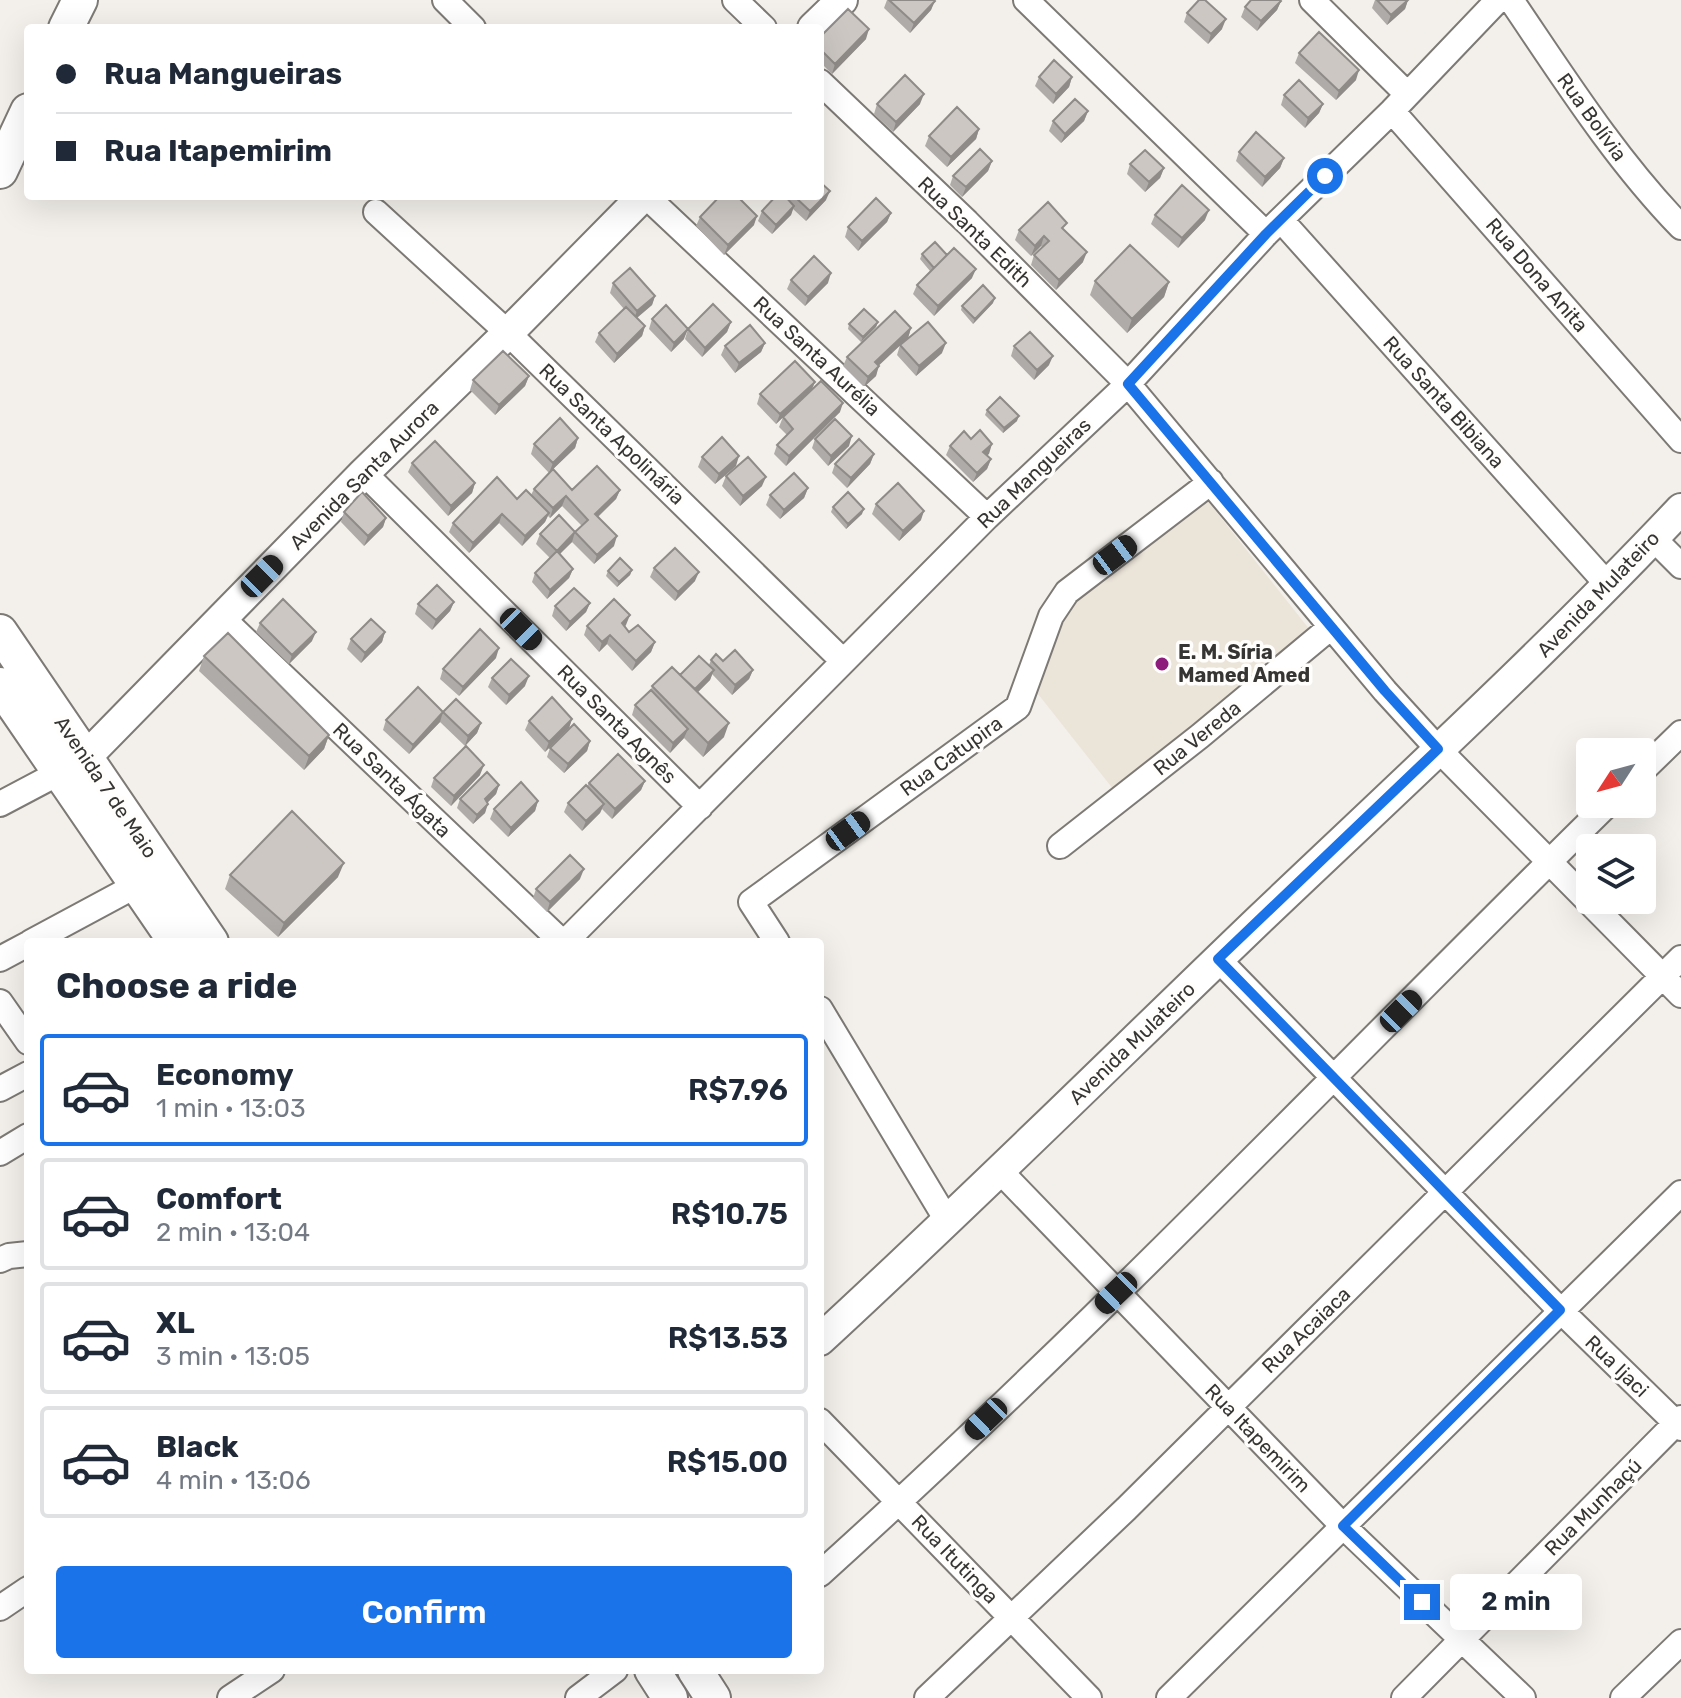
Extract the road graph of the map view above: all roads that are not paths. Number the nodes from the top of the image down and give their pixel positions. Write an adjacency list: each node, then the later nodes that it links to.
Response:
1 (80, 0): 9 (main road)
2 (445, 0): 10 (street)
3 (735, 0): 11 (street)
4 (842, 0): 12 (street)
5 (1026, 0): 20 (street, Rua Santa Bibiana)
6 (1312, 0): 14 (street, Rua Dona Anita)
7 (1498, 0): 14 (street, Rua Mangueiras)
8 (1511, 0): 21 (street, Rua Bolívia)
9 (68, 24)
10 (469, 24)
11 (760, 24)
12 (817, 24)
13 (824, 86): 23 (street, Rua Santa Edith)
14 (1400, 102): 20 (street, Rua Mangueiras); 24 (street, Rua Dona Anita)
15 (24, 120): 16 (main road)
16 (0, 171)
17 (641, 200): 22 (street, Avenida Santa Aurora)
18 (649, 200): 28 (street, Rua Santa Aurélia)
19 (376, 212): 22 (street, Rua Santa Apolinária)
20 (1273, 227): 23 (street, Rua Mangueiras); 31 (street, Rua Santa Bibiana)
21 (1681, 227)
22 (508, 333): 25 (street, Avenida Santa Aurora); 35 (street, Rua Santa Apolinária)
23 (1128, 384): 26 (street, Rua Santa Edith); 28 (street, Rua Mangueiras)
24 (1681, 440)
25 (364, 473): 32 (street, Avenida Santa Aurora); 42 (street, Rua Santa Agnês)
26 (1211, 482): 33 (street, Rua Santa Edith); 52 (street, Rua Catupira)
27 (1681, 509): 29 (street, Avenida Mulateiro)
28 (987, 517): 35 (street, Rua Mangueiras)
29 (1653, 538): 30 (street); 31 (street, Avenida Mulateiro)
30 (1681, 566)
31 (1607, 584): 38 (street, Avenida Mulateiro)
32 (221, 617): 40 (street, Avenida Santa Aurora); 50 (street, Rua Santa Ágata)
33 (1331, 627): 38 (street, Rua Santa Edith); 44 (street, Rua Vereda)
34 (0, 632): 40 (main road, Avenida 7 de Maio)
35 (843, 661): 42 (street, Rua Mangueiras)
36 (0, 685): 40 (main road, Avenida 7 de Maio)
37 (1681, 733): 39 (street)
38 (1438, 749): 45 (street); 56 (street, Avenida Mulateiro)
39 (1656, 757)
40 (74, 764): 41 (street); 46 (main road, Avenida 7 de Maio); 49 (main road, Avenida 7 de Maio)
41 (0, 804)
42 (700, 807): 51 (street, Rua Mangueiras)
43 (1594, 818): 45 (street)
44 (1060, 846)
45 (1549, 862): 57 (street); 63 (street)
46 (137, 885): 47 (street); 48 (main road, Avenida 7 de Maio)
47 (38, 938)
48 (173, 938)
49 (208, 938)
50 (560, 938)
51 (568, 938)
52 (774, 938)
53 (24, 946): 55 (street)
54 (1681, 958): 57 (street, Rua Acaiaca)
55 (0, 959)
56 (1218, 959): 63 (street, Rua Ijaci); 67 (street, Avenida Mulateiro)
57 (1663, 976): 58 (street); 68 (street, Rua Acaiaca)
58 (1681, 995)
59 (0, 1002): 61 (street)
60 (824, 1017): 70 (street)
61 (24, 1036)
62 (24, 1076): 64 (street)
63 (1333, 1078): 68 (street, Rua Ijaci); 73 (street)
64 (0, 1089)
65 (24, 1138): 66 (street)
66 (0, 1153)
67 (1000, 1171): 70 (street, Avenida Mulateiro); 73 (street, Rua Itapemirim)
68 (1445, 1193): 74 (street, Rua Ijaci); 76 (street, Rua Acaiaca)
69 (1681, 1193): 74 (street)
70 (948, 1222): 75 (street, Avenida Mulateiro)
71 (24, 1254): 72 (street)
72 (0, 1260)
73 (1116, 1293): 76 (street, Rua Itapemirim); 79 (street)
74 (1560, 1310): 77 (street, Rua Ijaci); 80 (street)
75 (824, 1336)
76 (1228, 1406): 80 (street, Rua Itapemirim); 84 (street, Rua Acaiaca)
77 (1679, 1423): 85 (street, Rua Munhaçú)
78 (824, 1425): 79 (street, Rua Itutinga)
79 (899, 1502): 81 (street); 84 (street, Rua Itutinga)
80 (1343, 1526): 85 (street, Rua Itapemirim); 95 (street)
81 (824, 1570)
82 (24, 1592): 83 (street)
83 (0, 1608)
84 (1011, 1618): 93 (street, Rua Acaiaca); 94 (street, Rua Itutinga)
85 (1461, 1640): 96 (street, Rua Munhaçú); 97 (street, Rua Itapemirim)
86 (1681, 1642): 98 (street)
87 (266, 1674): 90 (street)
88 (610, 1674): 91 (street)
89 (655, 1674): 92 (main road)
90 (230, 1698)
91 (578, 1698)
92 (670, 1698)
93 (927, 1698)
94 (1089, 1698)
95 (1169, 1698)
96 (1404, 1698)
97 (1523, 1698)
98 (1623, 1698)

